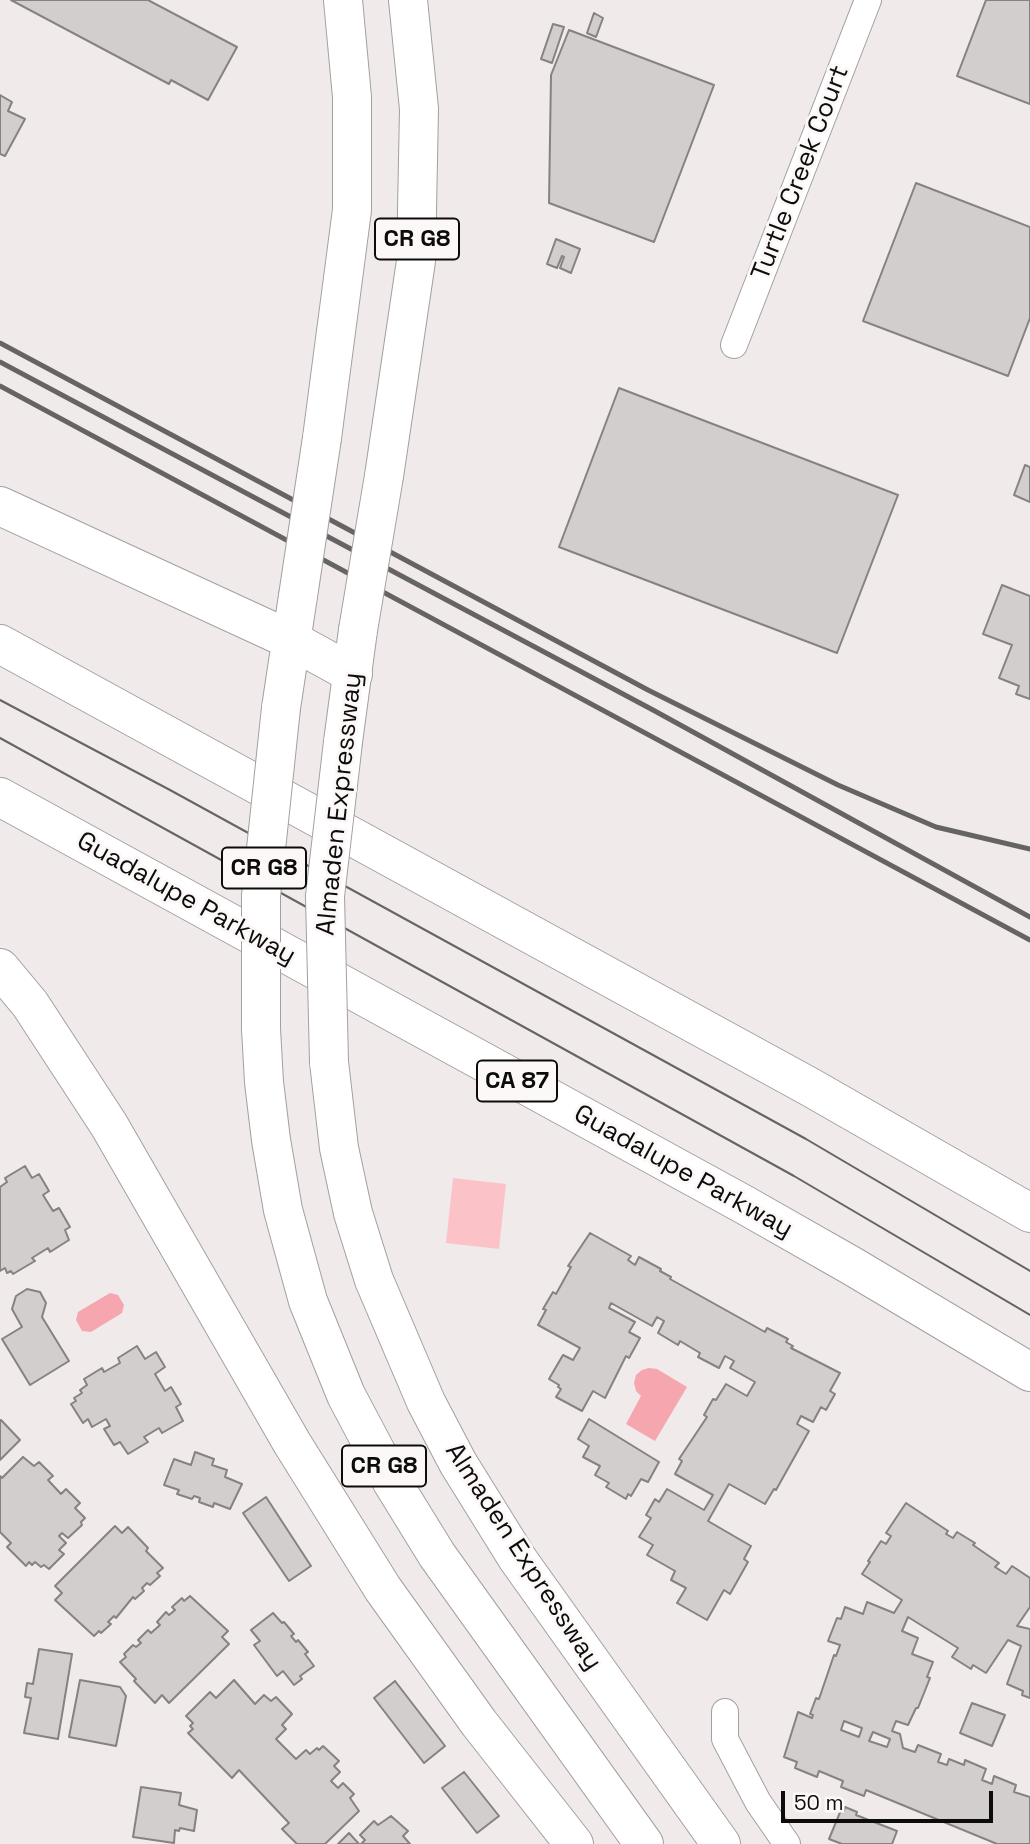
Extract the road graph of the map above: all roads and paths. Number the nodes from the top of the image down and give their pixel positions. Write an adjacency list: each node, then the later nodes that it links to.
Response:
1 (343, 0): 6 (main road, CR G8, bridge)
2 (408, 0): 8 (main road, Almaden Expressway / CR G8, bridge)
3 (868, 0): 4 (street, Turtle Creek Court)
4 (734, 345)
5 (0, 506): 6 (main road)
6 (291, 640): 8 (main road); 15 (main road, CR G8, bridge)
7 (0, 644): 11 (main road)
8 (353, 674): 16 (main road, Almaden Expressway / CR G8, bridge)
9 (0, 797): 12 (main road, Guadalupe Parkway / CA 87)
10 (0, 968): 14 (main road)
11 (1030, 1213)
12 (1030, 1372)
13 (725, 1712): 17 (street)
14 (574, 1844)
15 (643, 1844)
16 (721, 1844)
17 (787, 1844)

